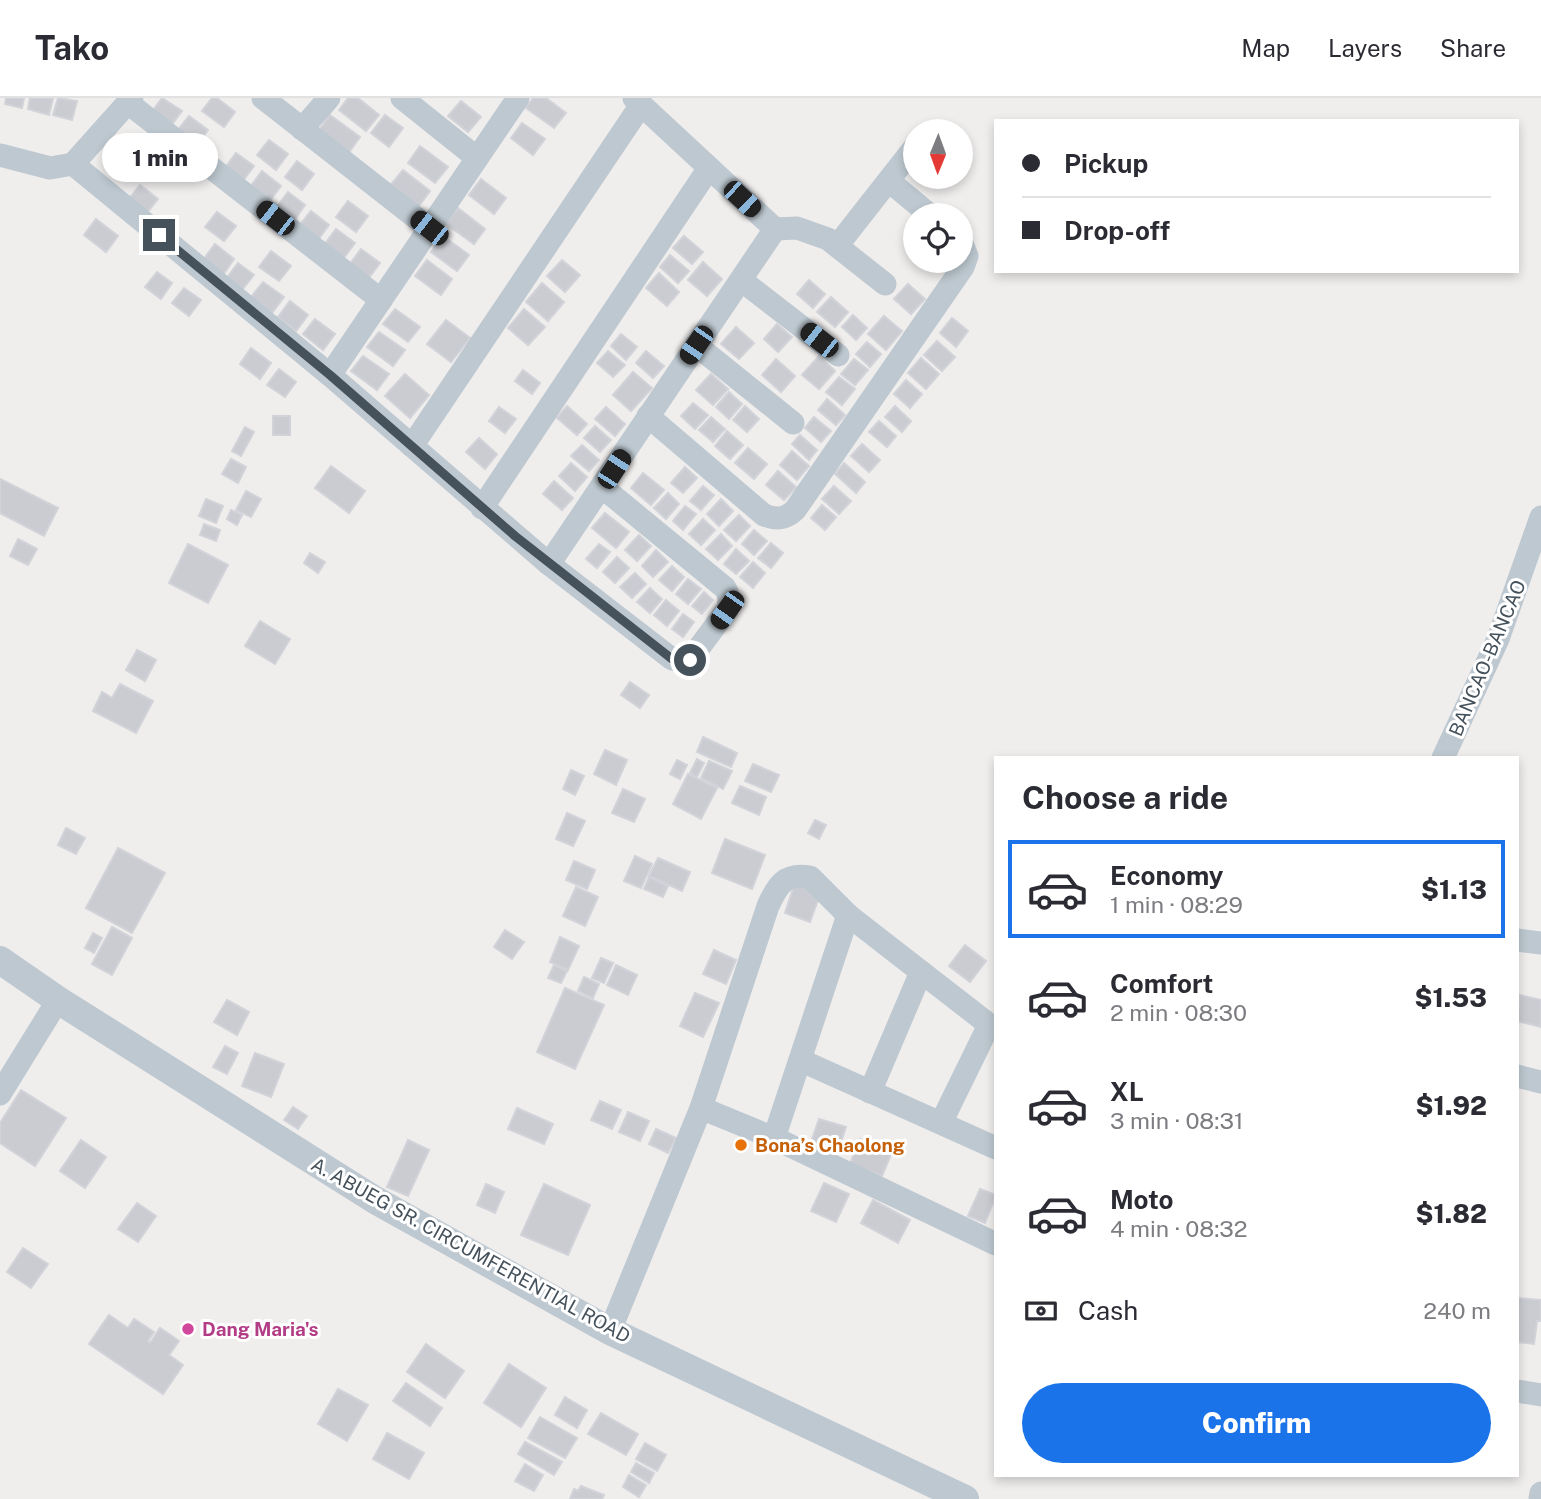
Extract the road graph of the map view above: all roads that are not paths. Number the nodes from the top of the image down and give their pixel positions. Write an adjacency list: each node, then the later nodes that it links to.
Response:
1 (263, 98): 7 (street)
2 (329, 98): 7 (street)
3 (401, 98): 9 (street)
4 (519, 98): 9 (street)
5 (130, 100): 11 (street); 21 (street)
6 (638, 101): 12 (street); 27 (street)
7 (302, 129): 15 (street)
8 (0, 155): 11 (street)
9 (477, 158): 15 (street)
10 (903, 163): 13 (street)
11 (74, 164): 24 (street)
12 (709, 168): 16 (street); 29 (street)
13 (889, 181): 14 (street); 17 (street)
14 (916, 203)
15 (429, 228): 21 (street)
16 (775, 229): 17 (street); 19 (street)
17 (837, 246): 20 (street)
18 (959, 273): 25 (street)
19 (741, 280): 22 (street); 23 (street)
20 (885, 284)
21 (381, 300): 24 (street)
22 (696, 345): 25 (street); 26 (street)
23 (838, 355)
24 (330, 375): 27 (street)
25 (648, 416): 28 (street)
26 (793, 423)
27 (412, 446): 29 (street)
28 (602, 487): 31 (street); 31 (street)
29 (482, 508): 31 (street)
30 (1541, 517): 32 (street, BANCAO-BANCAO)
31 (549, 564)
32 (1444, 756)
33 (848, 915): 37 (street); 40 (street); 45 (street)
34 (1519, 940): 35 (street)
35 (1541, 943)
36 (0, 960): 38 (street, A. ABUEG SR. CIRCUMFERENTIAL ROAD)
37 (921, 972): 39 (street); 43 (street)
38 (58, 1000): 44 (street); 50 (street, A. ABUEG SR. CIRCUMFERENTIAL ROAD)
39 (992, 1027): 46 (street)
40 (800, 1060): 43 (street); 47 (street)
41 (1519, 1076): 42 (street)
42 (1541, 1082)
43 (870, 1092): 46 (street)
44 (0, 1094)
45 (701, 1108): 47 (street); 50 (street)
46 (941, 1123): 48 (street)
47 (774, 1138): 49 (street)
48 (994, 1146)
49 (994, 1243)
50 (610, 1331): 54 (street, A. ABUEG SR. CIRCUMFERENTIAL ROAD)
51 (1519, 1391): 52 (street)
52 (1541, 1395)
53 (1541, 1493): 55 (street)
54 (965, 1499)
55 (1540, 1499)

